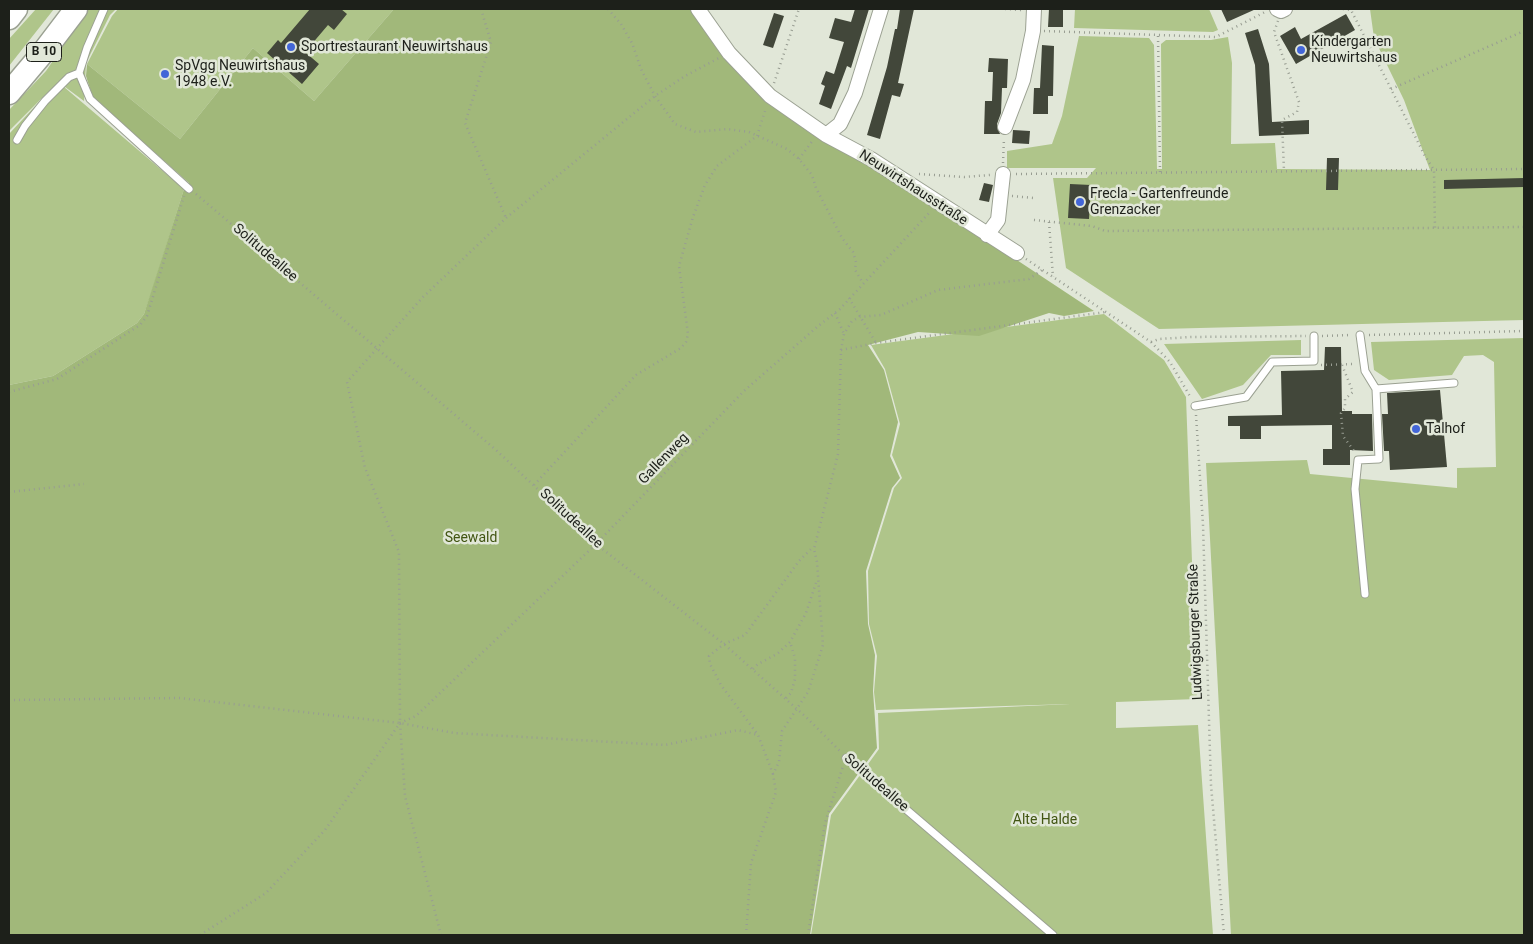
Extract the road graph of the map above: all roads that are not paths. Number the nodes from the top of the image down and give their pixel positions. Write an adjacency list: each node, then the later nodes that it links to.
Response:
1 (16, 9): 7 (highway)
2 (76, 9): 9 (highway, B 10)
3 (104, 9): 8 (lane)
4 (698, 9): 11 (street, Neuwirtshausstraße)
5 (881, 9): 11 (street)
6 (1034, 10): 10 (street)
7 (9, 18)
8 (79, 73): 12 (lane); 14 (lane)
9 (9, 93)
10 (1005, 126)
11 (823, 133): 15 (street, Neuwirtshausstraße)
12 (17, 140)
13 (1002, 174): 15 (street)
14 (188, 189)
15 (987, 235): 16 (street, Neuwirtshausstraße)
16 (1017, 253)
17 (1360, 335): 20 (lane)
18 (1314, 336): 21 (lane)
19 (1454, 384): 20 (lane)
20 (1376, 389): 22 (lane)
21 (1195, 406)
22 (1365, 594)
23 (846, 758): 24 (lane, Solitudeallee)
24 (1053, 935)

